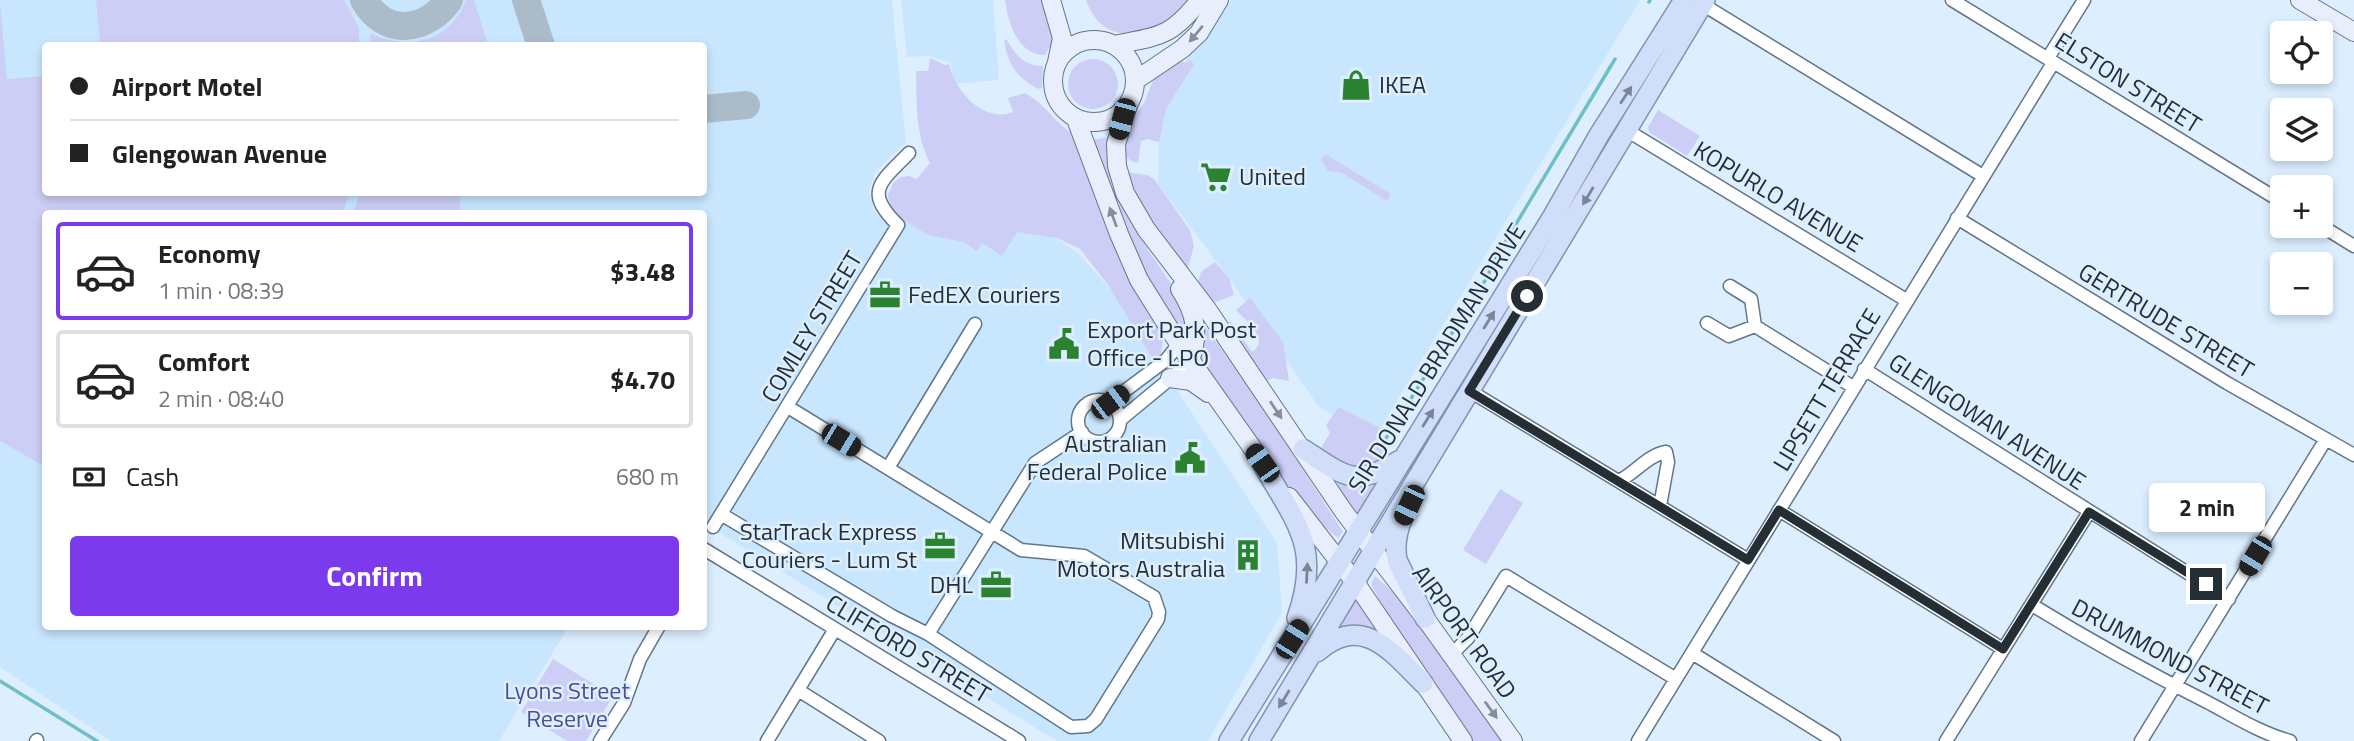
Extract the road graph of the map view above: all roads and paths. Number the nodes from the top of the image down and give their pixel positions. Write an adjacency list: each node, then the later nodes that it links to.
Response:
1 (1051, 0): 11 (main road)
2 (1200, 0): 9 (main road)
3 (1219, 0): 12 (main road, one-way to 12)
4 (1952, 0): 10 (street, ELSTON STREET)
5 (2084, 0): 10 (street, LIPSETT TERRACE)
6 (2300, 0): 8 (main road)
7 (1697, 1): 15 (main road, SIR DONALD BRADMAN DRIVE); 17 (street); 19 (main road, SIR DONALD BRADMAN DRIVE, one-way to 7)
8 (2354, 33)
9 (1114, 45): 11 (main road); 12 (main road)
10 (2051, 60): 17 (street, LIPSETT TERRACE); 18 (street, ELSTON STREET)
11 (1056, 64): 14 (main road)
12 (1136, 80): 13 (main road)
13 (1128, 105): 14 (main road); 21 (main road)
14 (1076, 119): 29 (main road, one-way to 14)
15 (1628, 131): 19 (main road); 25 (street, KOPURLO AVENUE); 34 (main road, SIR DONALD BRADMAN DRIVE, one-way to 34)
16 (909, 153): 36 (street, COMLEY STREET)
17 (1983, 176): 20 (street, LIPSETT TERRACE)
18 (2270, 195)
19 (1553, 216): 44 (main road, SIR DONALD BRADMAN DRIVE, one-way to 19)
20 (1957, 218): 25 (street, LIPSETT TERRACE); 40 (street, GERTRUDE STREET)
21 (1146, 229): 30 (main road); 41 (main road, AIRPORT ROAD, one-way to 41)
22 (2333, 233): 23 (street)
23 (2354, 246)
24 (1730, 286): 28 (street)
25 (1906, 300): 31 (street, LIPSETT TERRACE)
26 (1707, 323): 28 (street)
27 (975, 324): 46 (street)
28 (1755, 326): 33 (street)
29 (1179, 344): 30 (main road); 35 (street)
30 (1190, 360): 32 (street); 37 (main road)
31 (1864, 369): 33 (street, LIPSETT TERRACE); 50 (street, GLENGOWAN AVENUE)
32 (1170, 378): 37 (main road); 38 (street)
33 (1853, 387): 49 (street, LIPSETT TERRACE)
34 (1469, 391): 42 (main road, SIR DONALD BRADMAN DRIVE); 47 (street)
35 (1110, 402): 38 (street); 39 (street)
36 (788, 407): 46 (street); 51 (street, COMLEY STREET)
37 (1223, 407): 45 (main road)
38 (1120, 420): 39 (street)
39 (1082, 432): 53 (street)
40 (2326, 439): 43 (street, GERTRUDE STREET); 60 (street)
41 (1303, 449): 44 (main road); 52 (main road, AIRPORT ROAD)
42 (1432, 455): 56 (main road, SIR DONALD BRADMAN DRIVE); 62 (main road)
43 (2354, 456)
44 (1403, 458): 52 (main road, SIR DONALD BRADMAN DRIVE)
45 (1262, 463): 58 (main road); 70 (main road, one-way to 45)
46 (888, 468): 53 (street)
47 (1619, 481): 48 (street); 48 (street)
48 (1660, 506): 57 (street)
49 (1779, 510): 57 (street, LIPSETT TERRACE); 66 (street)
50 (2089, 512): 60 (street, GLENGOWAN AVENUE); 61 (street)
51 (721, 514): 54 (street, COMLEY STREET); 65 (street)
52 (1359, 531): 56 (main road, AIRPORT ROAD); 58 (main road, SIR DONALD BRADMAN DRIVE)
53 (992, 532): 65 (street); 65 (street)
54 (707, 540)
55 (707, 543): 63 (street, CLIFFORD STREET)
56 (1374, 551): 59 (main road, SIR DONALD BRADMAN DRIVE); 62 (main road, AIRPORT ROAD)
57 (1748, 560): 67 (street, LIPSETT TERRACE)
58 (1340, 561): 59 (main road); 70 (main road, SIR DONALD BRADMAN DRIVE)
59 (1355, 582): 69 (main road, SIR DONALD BRADMAN DRIVE); 72 (main road)
60 (2229, 598): 73 (street)
61 (2032, 605): 66 (street); 73 (street, DRUMMOND STREET)
62 (1425, 618): 68 (main road, AIRPORT ROAD)
63 (835, 629): 74 (street); 75 (street, CLIFFORD STREET)
64 (657, 630): 77 (street)
65 (928, 634)
66 (2003, 649): 88 (street)
67 (1692, 653): 71 (street, LIPSETT TERRACE); 87 (street)
68 (1451, 655): 71 (street); 85 (main road, AIRPORT ROAD, one-way to 85)
69 (1310, 658): 72 (main road); 83 (main road, SIR DONALD BRADMAN DRIVE, one-way to 83)
70 (1278, 661): 82 (main road, SIR DONALD BRADMAN DRIVE)
71 (1676, 679): 86 (street, LIPSETT TERRACE)
72 (1423, 683): 84 (main road)
73 (2175, 686): 76 (street, DRUMMOND STREET); 89 (street)
74 (798, 690): 78 (street); 79 (street)
75 (999, 728): 80 (street); 81 (street, CLIFFORD STREET)
76 (2272, 739): 90 (street, DRUMMOND STREET)
77 (600, 741)
78 (767, 741)
79 (880, 741)
80 (991, 741)
81 (1019, 741)
82 (1229, 741)
83 (1259, 741)
84 (1462, 741)
85 (1513, 741)
86 (1638, 741)
87 (1834, 741)
88 (1946, 741)
89 (2141, 741)
90 (2290, 741)

